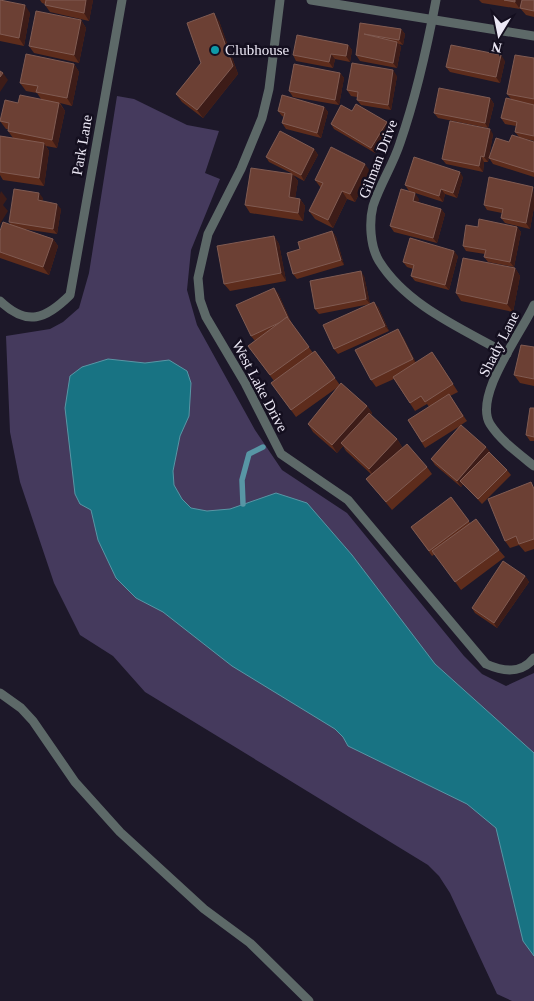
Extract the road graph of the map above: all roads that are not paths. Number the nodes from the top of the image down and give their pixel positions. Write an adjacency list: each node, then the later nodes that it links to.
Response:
1 (122, 0): 7 (lane, Park Lane)
2 (280, 0): 11 (lane, West Lake Drive)
3 (311, 0): 5 (lane)
4 (436, 0): 5 (lane, Gilman Drive)
5 (432, 18): 6 (lane); 9 (lane, Gilman Drive)
6 (534, 36)
7 (0, 301)
8 (534, 306): 9 (lane, Shady Lane)
9 (507, 354): 10 (lane, Shady Lane)
10 (534, 466)
11 (534, 658)
12 (0, 693): 13 (lane)
13 (309, 1001)

